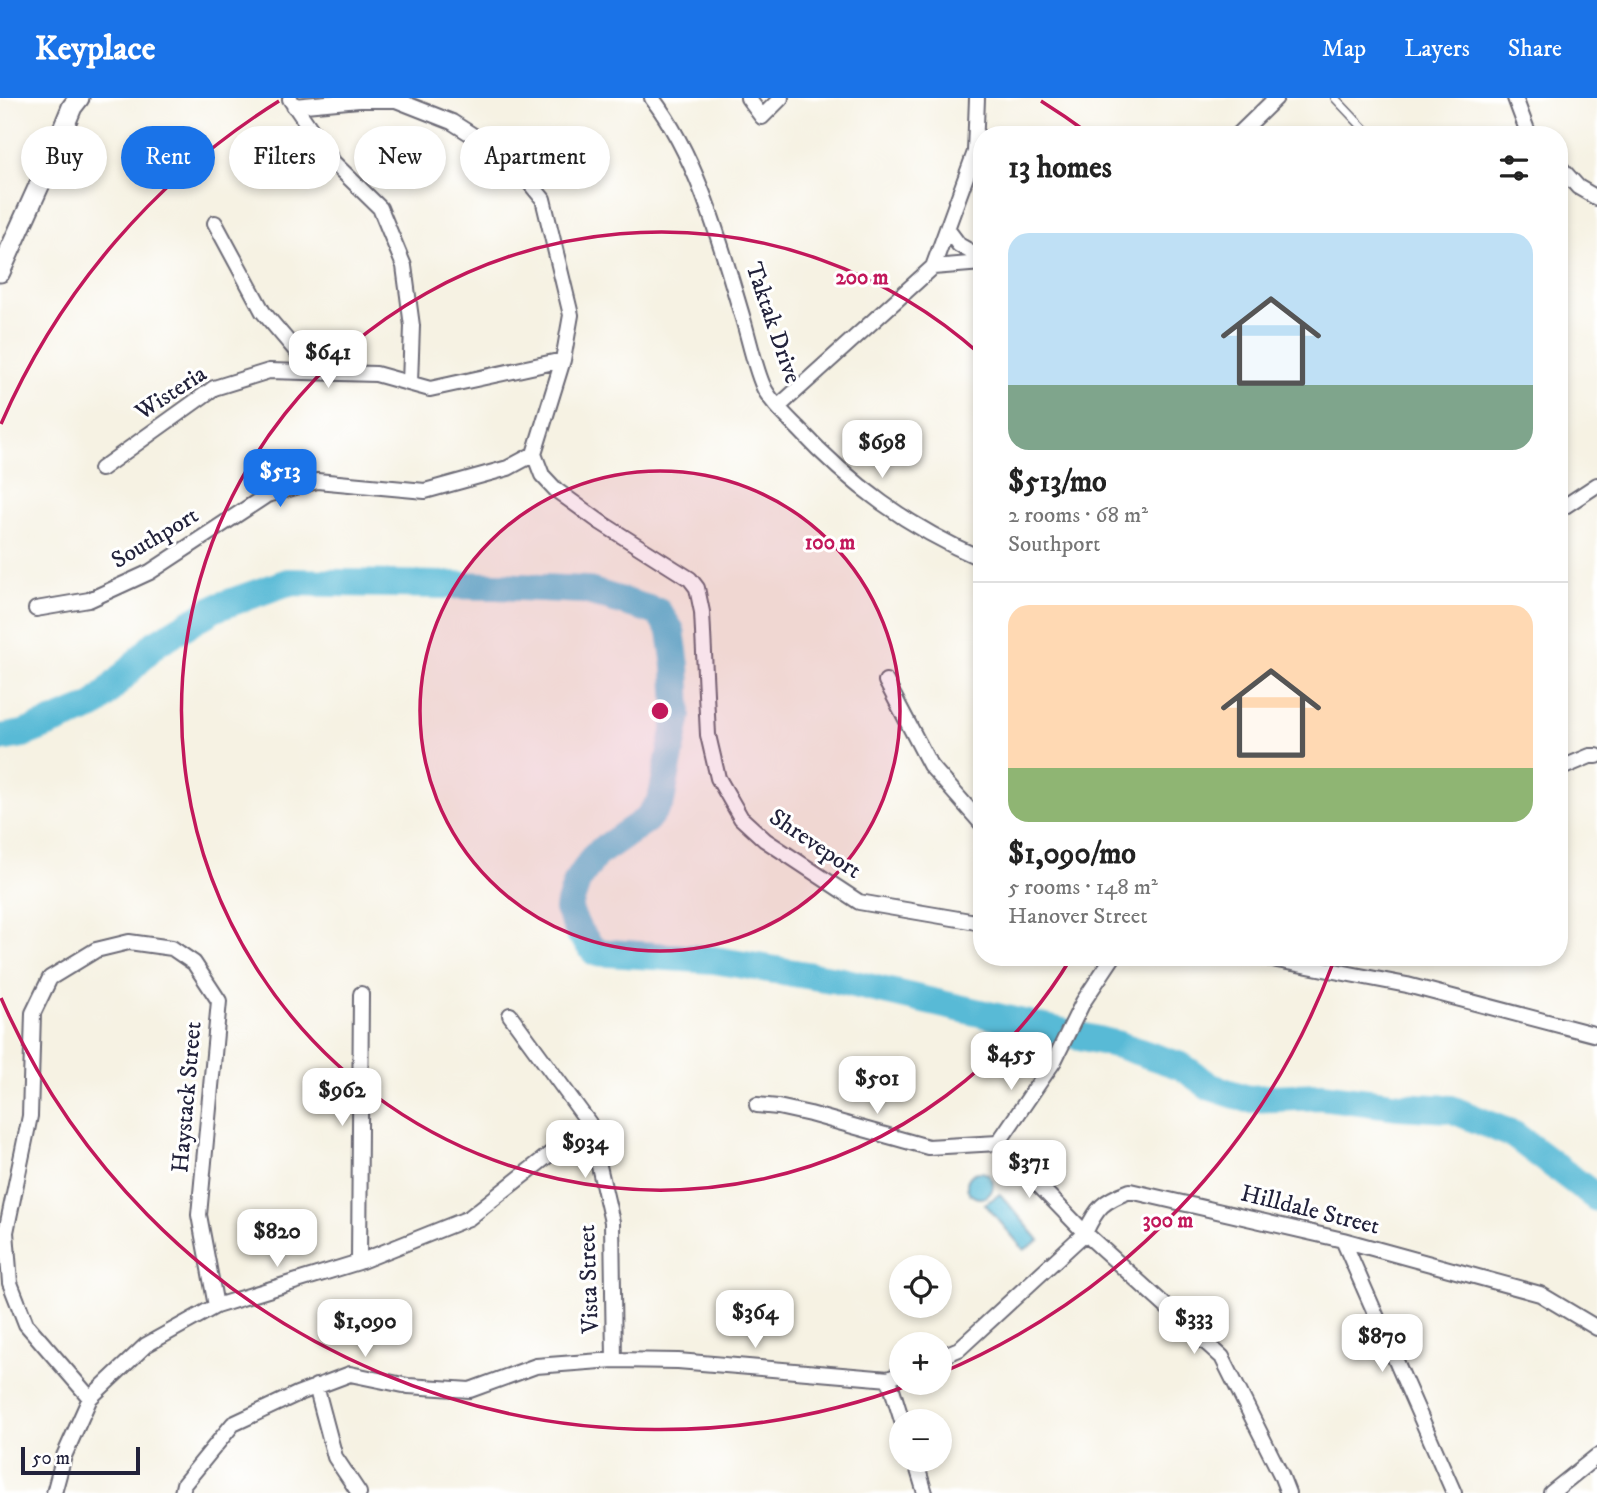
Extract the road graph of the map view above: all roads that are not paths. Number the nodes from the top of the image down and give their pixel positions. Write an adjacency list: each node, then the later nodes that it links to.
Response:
1 (652, 98): 26 (street, Taktak Drive)
2 (748, 98): 3 (street)
3 (781, 98)
4 (977, 98): 10 (street)
5 (1276, 98): 11 (street)
6 (1335, 98): 12 (lane)
7 (1515, 98): 13 (street)
8 (73, 101): 22 (street)
9 (292, 102): 23 (street); 25 (street)
10 (976, 126)
11 (1247, 126)
12 (1361, 126)
13 (1526, 126)
14 (973, 158): 18 (street)
15 (1568, 176): 16 (street)
16 (1597, 198)
17 (215, 223): 24 (street)
18 (947, 229): 19 (street); 21 (street)
19 (973, 255)
20 (973, 262): 21 (street)
21 (933, 267): 26 (street)
22 (0, 272)
23 (563, 360): 25 (street, Wisteria); 27 (street)
24 (314, 372): 25 (street, Wisteria); 28 (street, Wisteria)
25 (410, 383)
26 (778, 407): 31 (street, Taktak Drive)
27 (534, 454): 32 (street, Southport); 37 (street, Shreveport)
28 (101, 469)
29 (1597, 485): 30 (street)
30 (1568, 504)
31 (973, 555)
32 (36, 609)
33 (886, 681): 36 (street)
34 (1597, 756): 35 (street)
35 (1568, 765)
36 (973, 814)
37 (973, 921)
38 (1107, 966): 45 (street)
39 (1309, 966): 42 (street)
40 (360, 994): 48 (street)
41 (510, 1015): 44 (street, Vista Street)
42 (1597, 1035)
43 (757, 1105): 45 (street)
44 (589, 1123): 48 (street); 52 (street, Vista Street)
45 (998, 1143): 46 (street)
46 (1085, 1233): 47 (street, Hilldale Street); 51 (street, Hilldale Street); 62 (street)
47 (1343, 1240): 50 (street, Hilldale Street); 63 (street)
48 (359, 1262): 49 (street)
49 (216, 1306): 55 (street); 55 (street, Haystack Street)
50 (1597, 1328)
51 (952, 1352)
52 (614, 1360): 53 (street); 54 (street)
53 (889, 1376)
54 (316, 1387): 59 (street); 60 (street)
55 (90, 1398): 58 (street)
56 (1597, 1456): 64 (street)
57 (919, 1472): 61 (street)
58 (54, 1493)
59 (183, 1493)
60 (359, 1493)
61 (925, 1493)
62 (1287, 1493)
63 (1454, 1493)
64 (1552, 1493)

